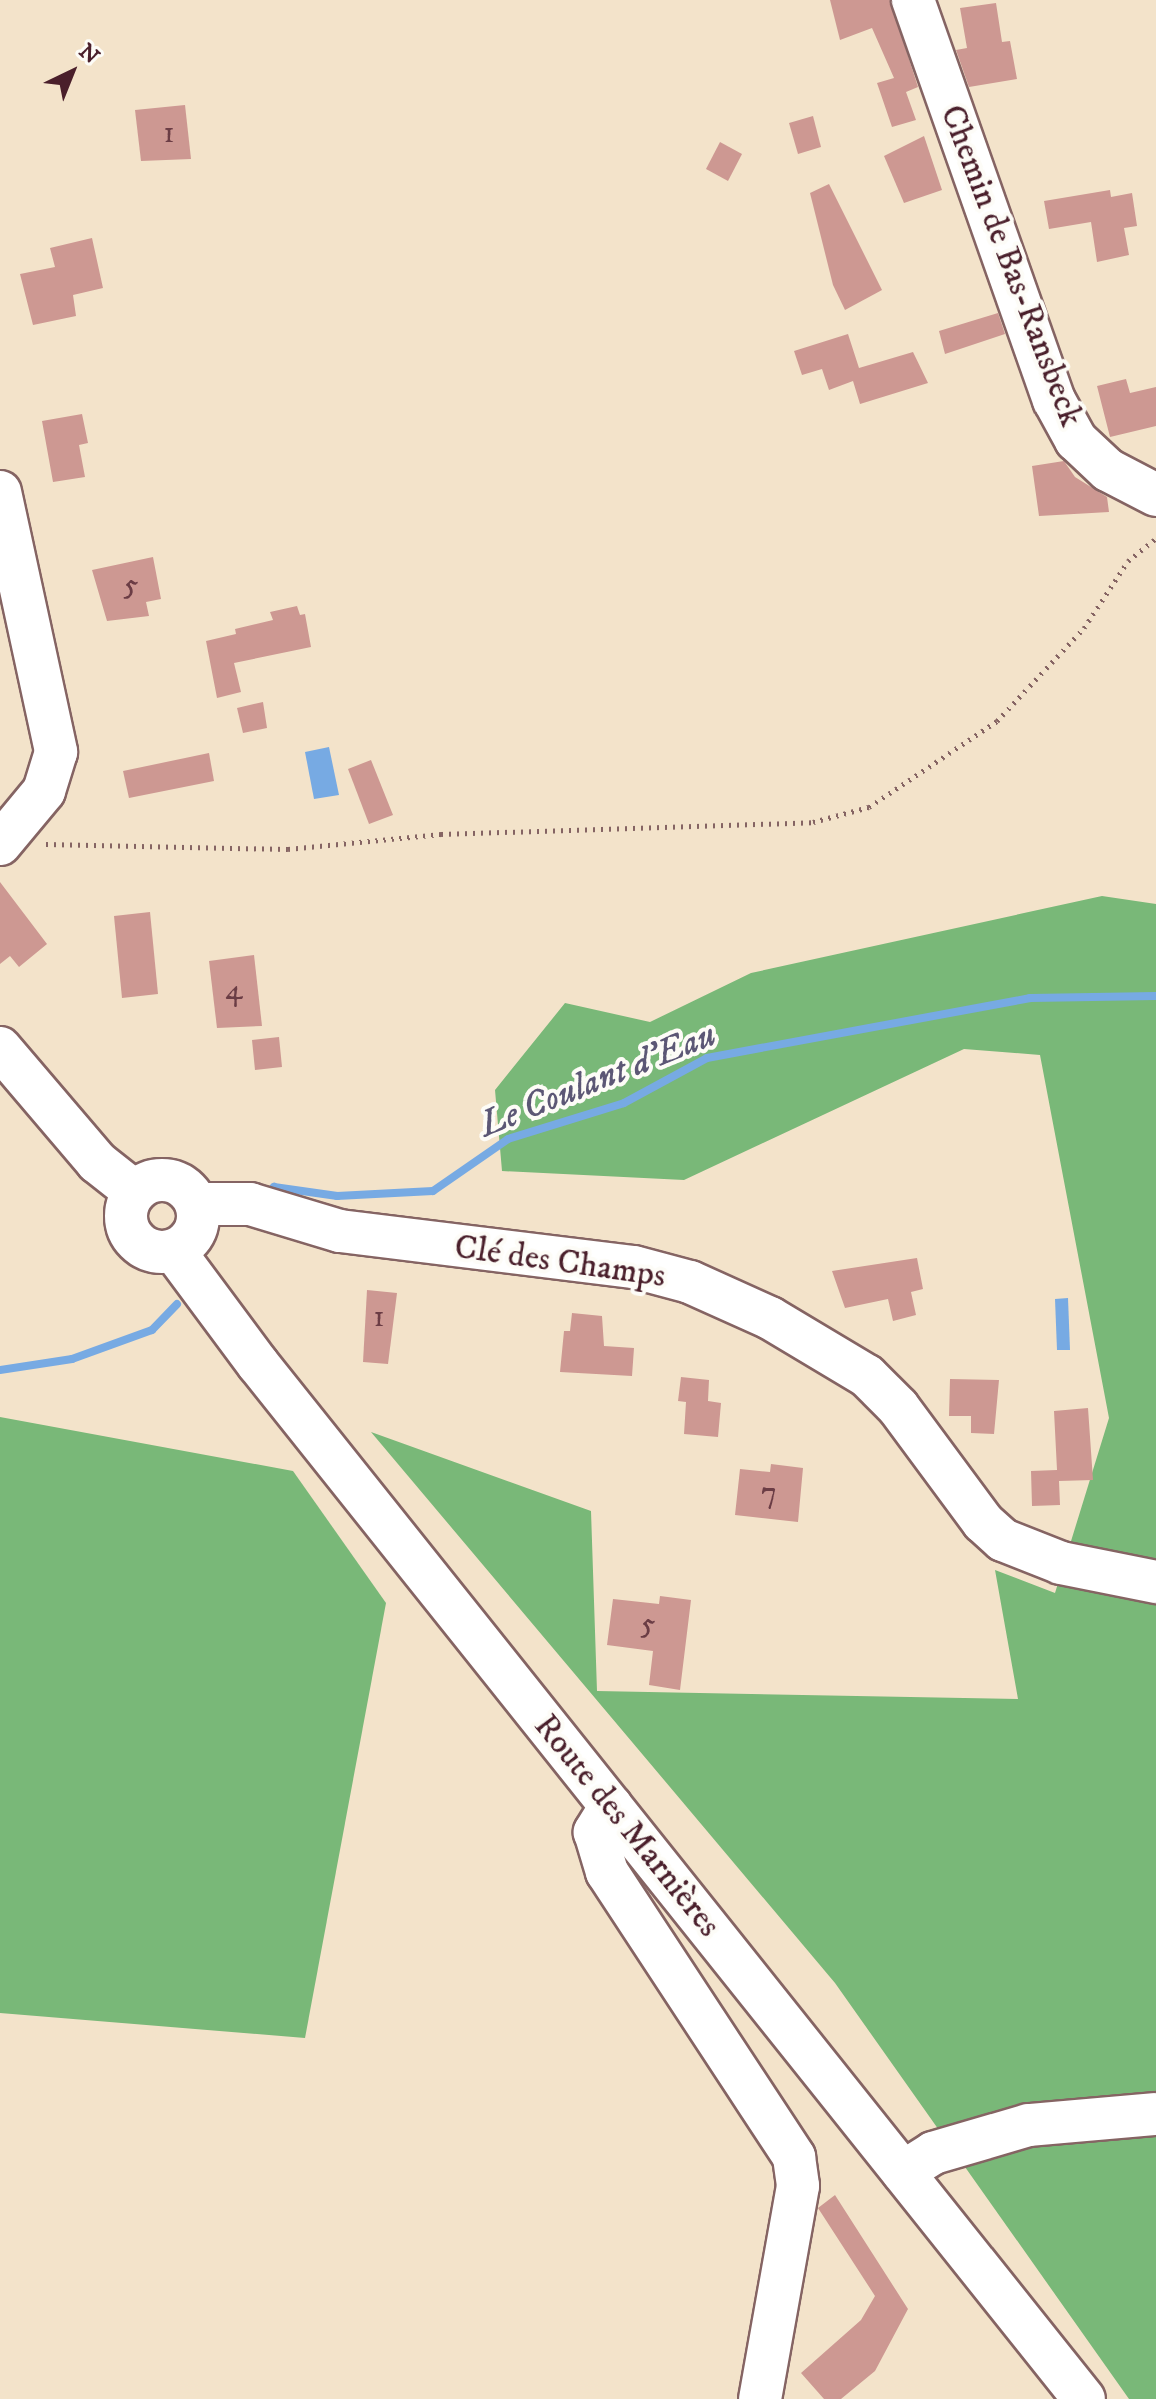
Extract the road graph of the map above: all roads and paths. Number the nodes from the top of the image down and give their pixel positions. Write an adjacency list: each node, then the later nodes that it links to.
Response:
1 (913, 0): 3 (street, Chemin de Bas-Ransbeck)
2 (0, 492): 5 (street)
3 (1156, 495)
4 (1156, 538): 5 (path)
5 (0, 843)
6 (0, 1048): 7 (street)
7 (135, 1192): 8 (street); 9 (street)
8 (197, 1204): 9 (street); 10 (street, Clé des Champs)
9 (174, 1251): 11 (street, Route des Marnières)
10 (1156, 1582)
11 (611, 1806): 13 (street, Route des Marnières); 14 (street)
12 (1156, 2114): 13 (street)
13 (903, 2172): 15 (street, Route des Marnières)
14 (760, 2399)
15 (1084, 2399)

